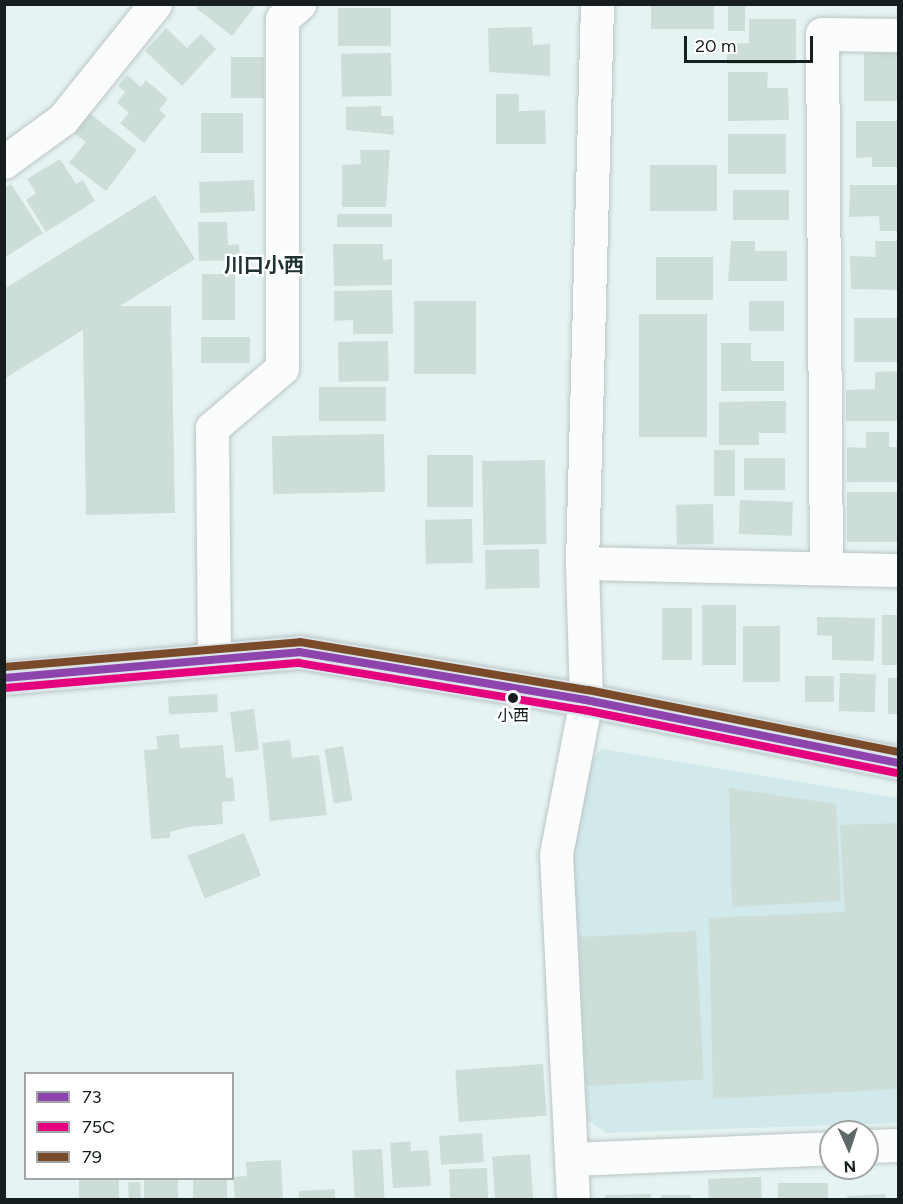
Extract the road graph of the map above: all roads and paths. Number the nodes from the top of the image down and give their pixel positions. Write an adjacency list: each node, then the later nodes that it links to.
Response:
1 (155, 4): 5 (street)
2 (299, 4): 9 (street)
3 (597, 4): 6 (street)
4 (898, 35): 7 (street)
5 (4, 162)
6 (582, 563): 7 (street); 11 (street)
7 (826, 568): 8 (street)
8 (898, 570)
9 (214, 660): 10 (main road); 11 (main road)
10 (4, 678)
11 (586, 700): 12 (main road); 16 (street)
12 (898, 763)
13 (898, 1145): 14 (street)
14 (879, 1146)
15 (819, 1149): 16 (street)
16 (572, 1159): 17 (street)
17 (573, 1200)

